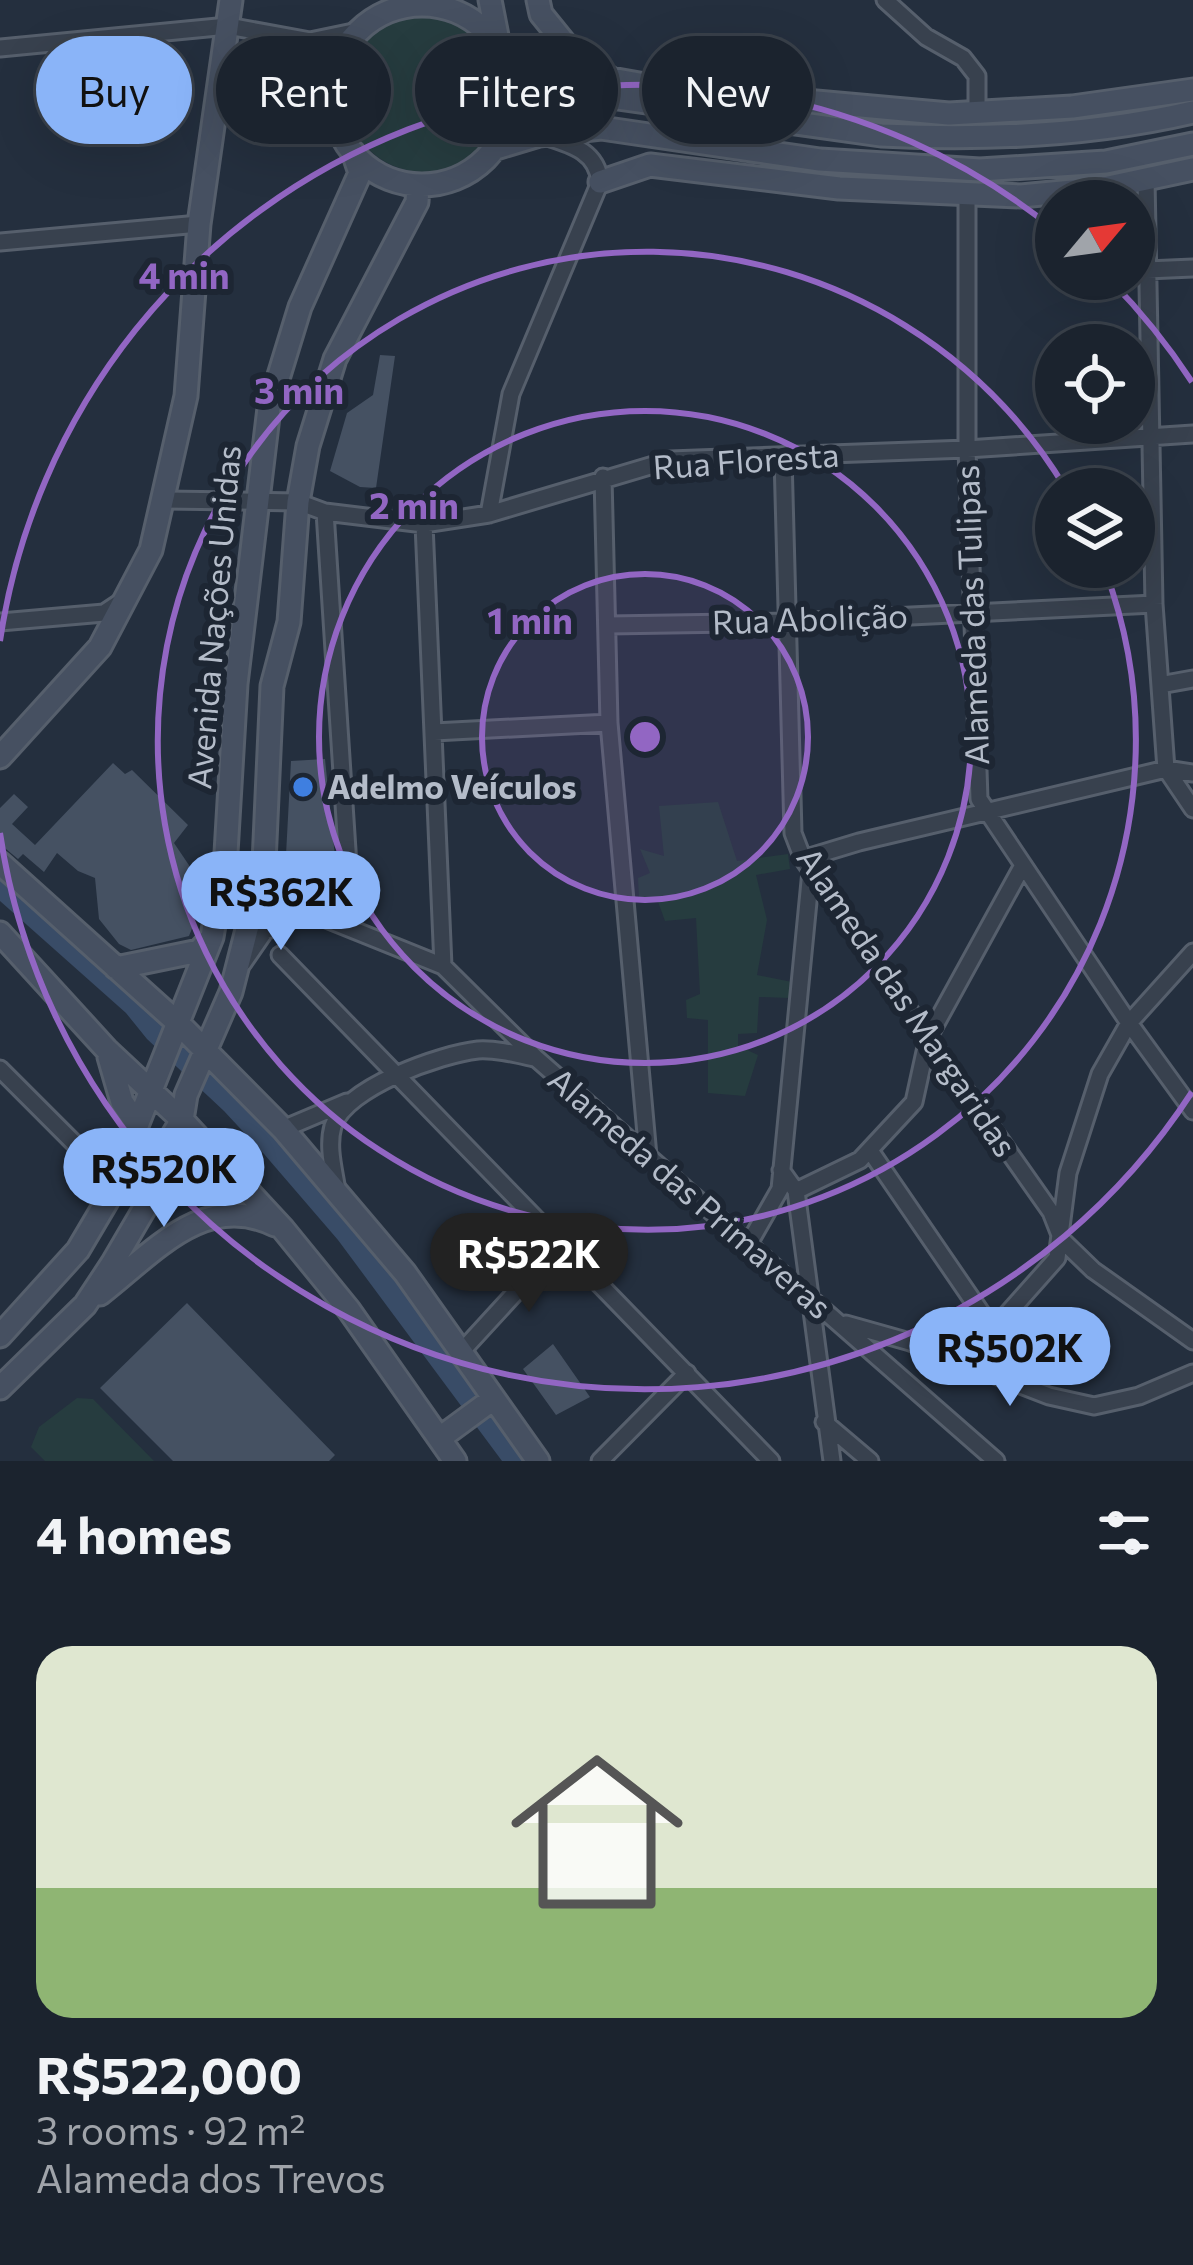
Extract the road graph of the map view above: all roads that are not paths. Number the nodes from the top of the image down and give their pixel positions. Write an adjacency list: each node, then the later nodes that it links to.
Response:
1 (231, 0): 6 (main road)
2 (490, 0): 12 (main road)
3 (538, 0): 14 (main road)
4 (885, 0): 19 (street)
5 (388, 7): 7 (main road); 11 (main road)
6 (228, 26): 8 (street); 13 (street); 42 (main road)
7 (358, 31): 9 (street); 10 (main road)
8 (283, 36)
9 (334, 36)
10 (355, 36)
11 (486, 36)
12 (498, 36)
13 (0, 48)
14 (642, 84)
15 (1193, 91): 19 (main road); 22 (main road)
16 (618, 98): 21 (main road)
17 (813, 103): 19 (main road)
18 (1193, 112): 22 (main road)
19 (977, 113)
20 (813, 125): 21 (main road)
21 (822, 128): 24 (main road); 33 (main road)
22 (1105, 128): 24 (main road)
23 (618, 131): 30 (main road)
24 (881, 135): 34 (main road)
25 (348, 144): 32 (main road, Avenida Nações Unidas)
26 (498, 144): 31 (main road)
27 (509, 144): 31 (main road)
28 (569, 144): 38 (street)
29 (1193, 144): 34 (main road)
30 (705, 145): 33 (main road); 35 (main road)
31 (496, 148): 39 (main road)
32 (352, 152): 39 (main road); 54 (main road, Avenida Nações Unidas)
33 (820, 160): 34 (main road)
34 (853, 163): 40 (main road)
35 (650, 165): 38 (main road); 40 (main road)
36 (1193, 169): 37 (main road)
37 (1146, 179): 41 (main road)
38 (600, 182): 57 (street)
39 (418, 185): 55 (main road, Avenida Nações Unidas)
40 (937, 195): 41 (main road)
41 (967, 197): 50 (street, Alameda das Tulipas)
42 (199, 224): 43 (street); 53 (main road)
43 (0, 242)
44 (1193, 268): 45 (street)
45 (1155, 270)
46 (1193, 434): 47 (street, Rua Floresta)
47 (1155, 436)
48 (1035, 444): 50 (street, Rua Floresta)
49 (1150, 444): 60 (street)
50 (967, 448): 51 (street, Rua Floresta); 61 (street, Alameda das Tulipas)
51 (783, 457): 52 (street, Rua Floresta); 63 (street, Alameda das Margaridas)
52 (603, 477): 57 (street, Rua Floresta); 64 (street)
53 (165, 500): 54 (street, Rua Floresta); 59 (main road)
54 (255, 500): 55 (street, Rua Floresta); 66 (main road, Avenida Nações Unidas)
55 (298, 502): 56 (street, Rua Floresta); 68 (main road, Avenida Nações Unidas)
56 (325, 512): 58 (street, Rua Floresta); 81 (street)
57 (489, 514): 58 (street, Rua Floresta)
58 (424, 524): 70 (street)
59 (126, 598): 62 (street); 71 (main road)
60 (1154, 604): 61 (street, Rua Abolição); 67 (street)
61 (971, 611): 63 (street, Rua Abolição); 75 (street, Alameda das Tulipas)
62 (0, 622)
63 (789, 622): 64 (street, Rua Abolição); 78 (street, Alameda das Margaridas)
64 (609, 625): 69 (street)
65 (1193, 679): 67 (street)
66 (236, 684): 68 (main road); 83 (main road, Avenida Nações Unidas)
67 (1160, 685): 72 (street)
68 (272, 686): 77 (main road, Avenida Nações Unidas)
69 (609, 723): 70 (street); 107 (street)
70 (434, 732): 86 (street)
71 (0, 757)
72 (1166, 770): 73 (street); 74 (street); 75 (street)
73 (1193, 773)
74 (1193, 808)
75 (984, 811): 78 (street); 79 (street, Alameda das Tulipas)
76 (0, 863): 88 (main road)
77 (264, 863): 80 (street); 87 (main road, Avenida Nações Unidas)
78 (807, 865): 92 (street, Alameda das Margaridas); 108 (street)
79 (1022, 867): 90 (street, Alameda das Tulipas); 92 (street)
80 (309, 912): 81 (street, Alameda das Primaveras); 87 (street)
81 (352, 928): 86 (street, Alameda das Primaveras)
82 (0, 932): 93 (main road)
83 (212, 937): 88 (main road); 91 (main road, Avenida Nações Unidas)
84 (1193, 952): 90 (street)
85 (280, 955): 98 (street)
86 (443, 966): 89 (street, Alameda das Primaveras)
87 (240, 967): 95 (main road, Avenida Nações Unidas)
88 (116, 968): 91 (main road)
89 (498, 1022): 94 (street); 96 (street, Alameda das Primaveras)
90 (1129, 1023): 101 (street, Alameda das Tulipas); 112 (street)
91 (179, 1027): 95 (main road); 99 (main road, Avenida Nações Unidas)
92 (928, 1038): 106 (street); 112 (street, Alameda das Margaridas)
93 (107, 1050): 99 (main road); 103 (main road)
94 (481, 1050): 96 (street); 98 (street)
95 (205, 1054): 102 (main road, Avenida Nações Unidas); 104 (main road)
96 (537, 1059): 107 (street, Alameda das Primaveras)
97 (0, 1069): 105 (street)
98 (400, 1074): 100 (street); 113 (street)
99 (150, 1093): 102 (main road); 103 (main road, Avenida Nações Unidas)
100 (356, 1099): 104 (street); 109 (street)
101 (1193, 1111)
102 (182, 1120): 111 (main road); 116 (main road, Avenida Nações Unidas)
103 (137, 1124): 119 (main road, Avenida Nações Unidas)
104 (283, 1129): 109 (main road)
105 (80, 1149)
106 (871, 1152): 110 (street); 118 (street)
107 (648, 1156): 114 (street, Alameda das Primaveras)
108 (781, 1170): 110 (street); 114 (street)
109 (337, 1191): 122 (main road)
110 (796, 1191): 115 (street)
111 (283, 1229): 116 (main road); 130 (main road)
112 (1062, 1240): 118 (street); 120 (street, Alameda das Margaridas)
113 (560, 1244): 122 (street); 126 (street)
114 (748, 1245): 115 (street, Alameda das Primaveras)
115 (809, 1299): 117 (street, Alameda das Primaveras); 129 (street)
116 (85, 1305): 127 (main road, Avenida Nações Unidas)
117 (837, 1322): 121 (street); 123 (street, Alameda das Primaveras)
118 (987, 1333): 121 (street); 124 (street)
119 (0, 1336)
120 (1189, 1336)
121 (915, 1345): 123 (street); 124 (street)
122 (460, 1352): 128 (main road)
123 (885, 1365): 137 (street, Alameda das Primaveras)
124 (984, 1372): 125 (street)
125 (1189, 1372)
126 (687, 1373): 133 (street); 134 (street)
127 (0, 1388)
128 (493, 1399): 130 (main road); 132 (main road)
129 (824, 1421): 135 (street); 136 (street)
130 (440, 1438): 131 (main road)
131 (454, 1461)
132 (538, 1461)
133 (600, 1461)
134 (771, 1461)
135 (832, 1461)
136 (869, 1461)
137 (996, 1461)

